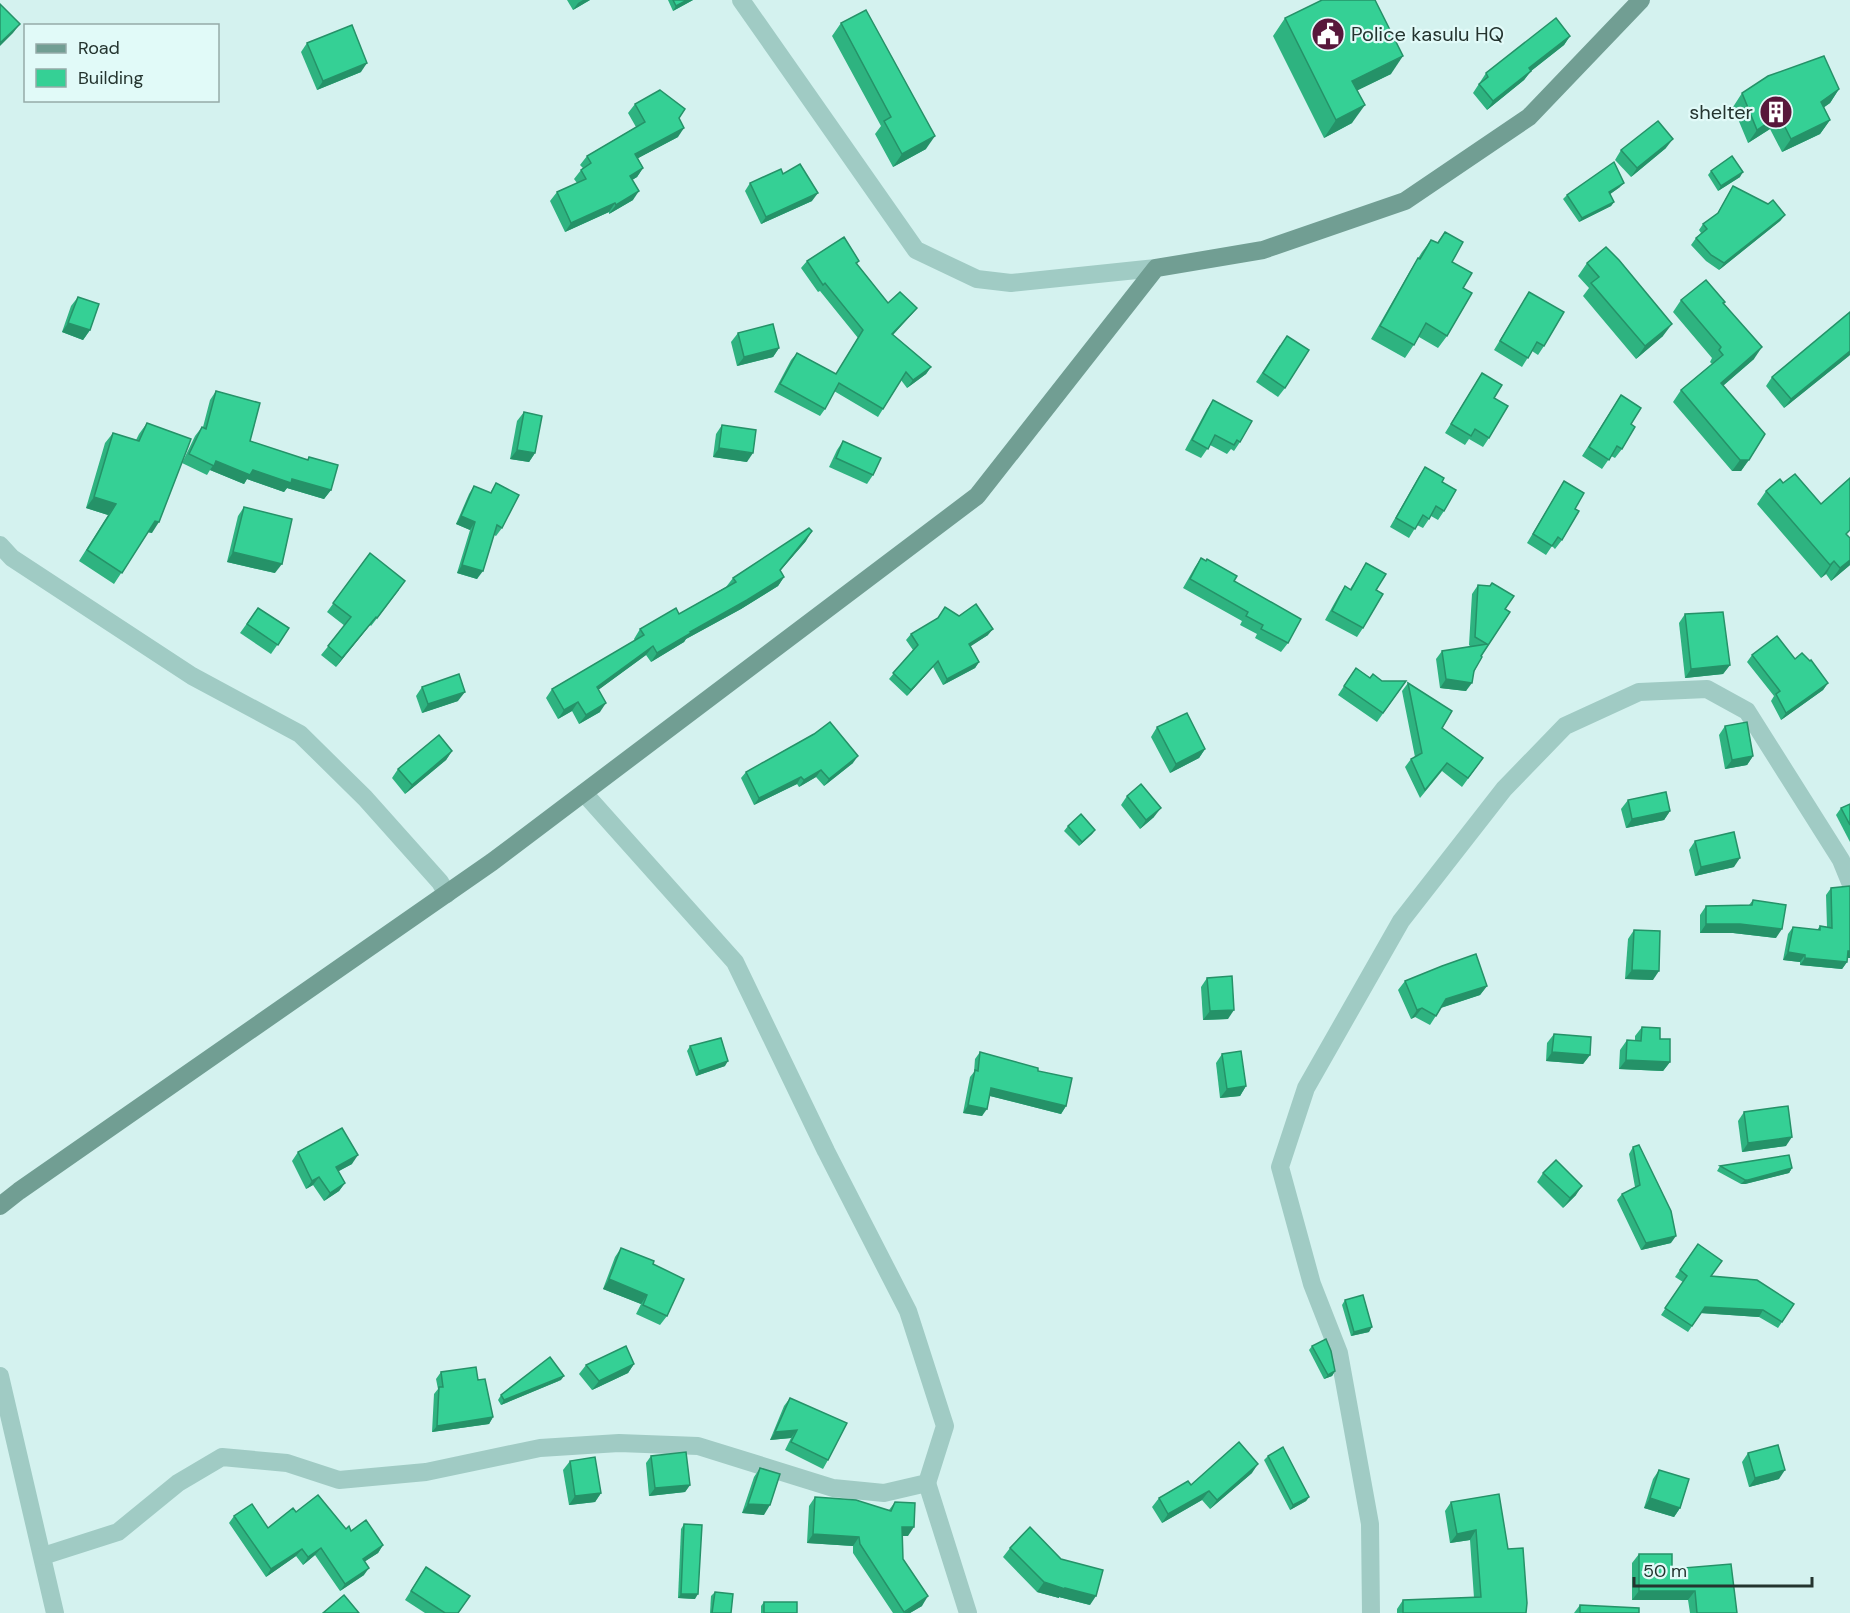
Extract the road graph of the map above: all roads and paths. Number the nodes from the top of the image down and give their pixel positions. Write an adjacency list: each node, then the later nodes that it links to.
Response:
1 (741, 0): 3 (street)
2 (1641, 0): 3 (street)
3 (1156, 268): 5 (street)
4 (0, 545): 7 (street)
5 (584, 793): 7 (street); 10 (street)
6 (1850, 882): 14 (street)
7 (447, 894): 8 (street)
8 (0, 1206)
9 (0, 1376): 11 (street)
10 (927, 1483): 11 (street); 13 (street)
11 (43, 1556): 12 (street)
12 (56, 1613)
13 (968, 1613)
14 (1371, 1613)

